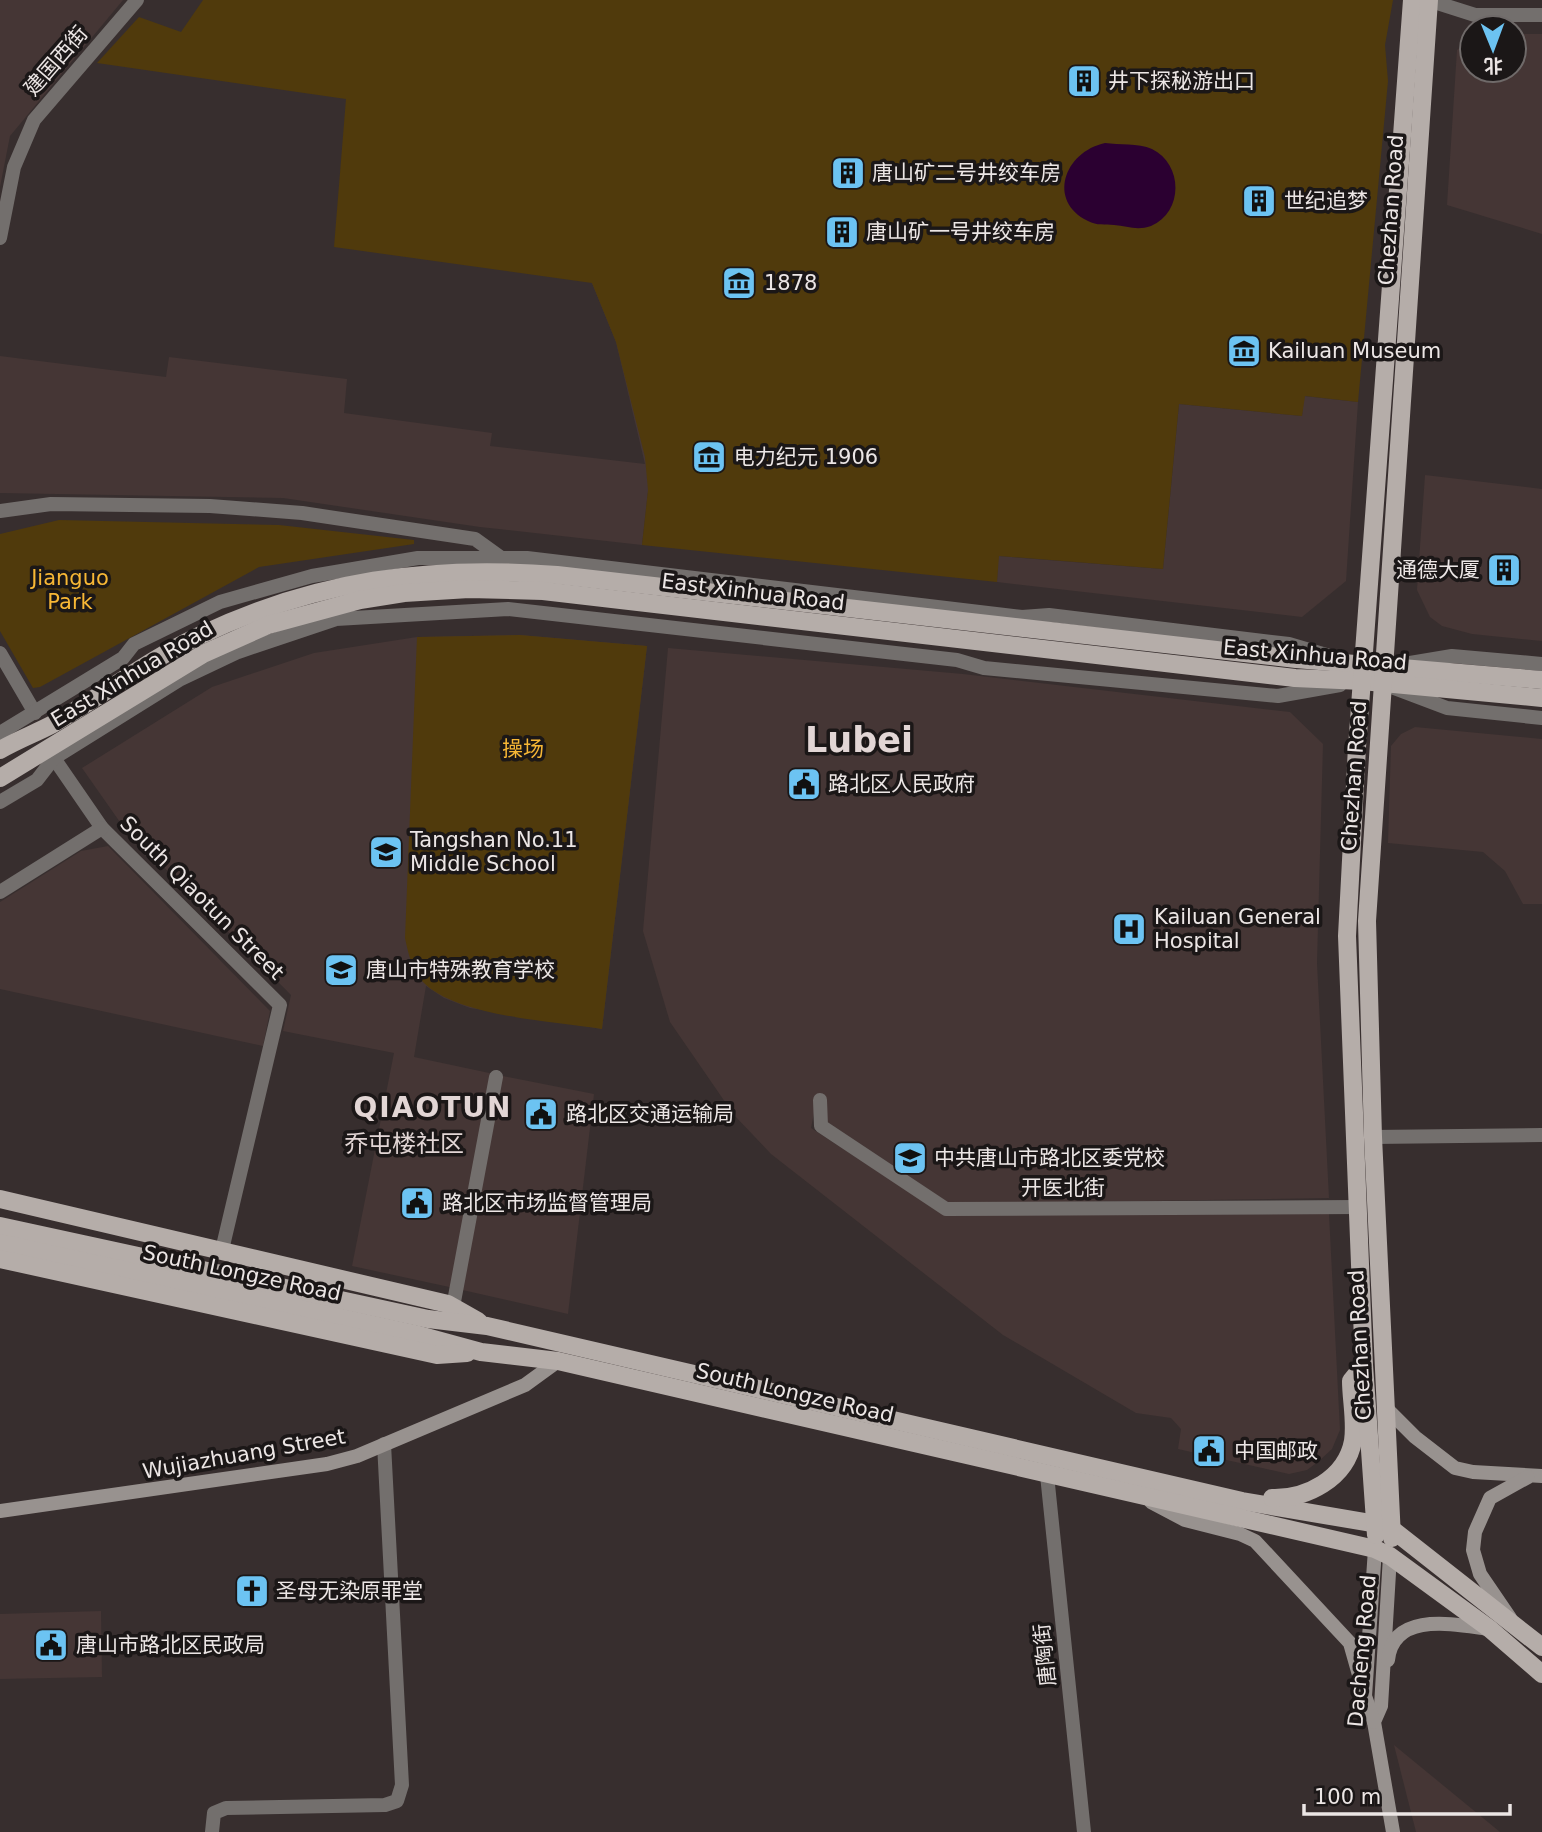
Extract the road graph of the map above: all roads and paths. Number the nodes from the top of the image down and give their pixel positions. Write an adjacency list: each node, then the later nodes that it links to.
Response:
1 (136, 0): 5 (street, 建国西街)
2 (1412, 0): 11 (main road, Chezhan Road)
3 (1428, 0): 4 (street); 11 (main road, Chezhan Road)
4 (1542, 15)
5 (0, 238)
6 (0, 510): 7 (street)
7 (499, 555): 8 (street); 11 (street); 14 (street)
8 (512, 571): 11 (main road, East Xinhua Road); 16 (main road, East Xinhua Road)
9 (0, 653): 14 (street)
10 (1542, 664): 11 (street)
11 (1373, 675): 12 (main road, East Xinhua Road); 13 (main road, East Xinhua Road); 15 (street); 17 (street); 17 (main road, East Xinhua Road); 25 (main road, Chezhan Road); 27 (main road, Chezhan Road)
12 (1542, 680)
13 (1542, 698)
14 (35, 713): 16 (street)
15 (1542, 718)
16 (1, 745)
17 (51, 754): 18 (main road, East Xinhua Road); 19 (street); 20 (street, South Qiaotun Street)
18 (3, 777)
19 (0, 802)
20 (102, 828): 21 (street); 30 (street, South Qiaotun Street)
21 (0, 892)
22 (496, 1077): 32 (street)
23 (820, 1100): 27 (street, 开医北街)
24 (1542, 1135): 25 (street)
25 (1373, 1137): 37 (main road, Chezhan Road)
26 (0, 1199): 30 (main road)
27 (1357, 1207): 36 (main road, Chezhan Road)
28 (0, 1226): 33 (main road, South Longze Road)
29 (0, 1243): 34 (main road, South Longze Road)
30 (222, 1251): 32 (main road)
31 (0, 1259): 34 (main road)
32 (453, 1307): 33 (main road)
33 (487, 1326): 42 (main road, South Longze Road)
34 (481, 1352): 35 (main road, South Longze Road)
35 (558, 1361): 38 (street, Wujiazhuang Street); 39 (main road, South Longze Road)
36 (1364, 1365): 42 (main road); 44 (main road, Chezhan Road)
37 (1385, 1406): 40 (street); 44 (main road, Chezhan Road)
38 (384, 1444): 43 (street, Wujiazhuang Street); 53 (street)
39 (1048, 1475): 41 (main road, South Longze Road); 54 (street, 唐陶街)
40 (1535, 1476): 46 (street)
41 (1139, 1496): 45 (main road, South Longze Road); 50 (street)
42 (1242, 1502): 44 (main road, South Longze Road)
43 (0, 1511)
44 (1385, 1527): 45 (main road, Chezhan Road); 46 (main road, South Longze Road)
45 (1382, 1552): 47 (main road, South Longze Road); 50 (street); 51 (street, Dacheng Road)
46 (1512, 1621): 48 (main road, South Longze Road)
47 (1490, 1629): 49 (main road, South Longze Road); 51 (street)
48 (1542, 1647)
49 (1542, 1674)
50 (1365, 1696): 52 (street)
51 (1381, 1706): 52 (street, Dacheng Road)
52 (1374, 1722): 55 (street, Dacheng Road)
53 (212, 1832)
54 (1084, 1832)
55 (1393, 1832)

